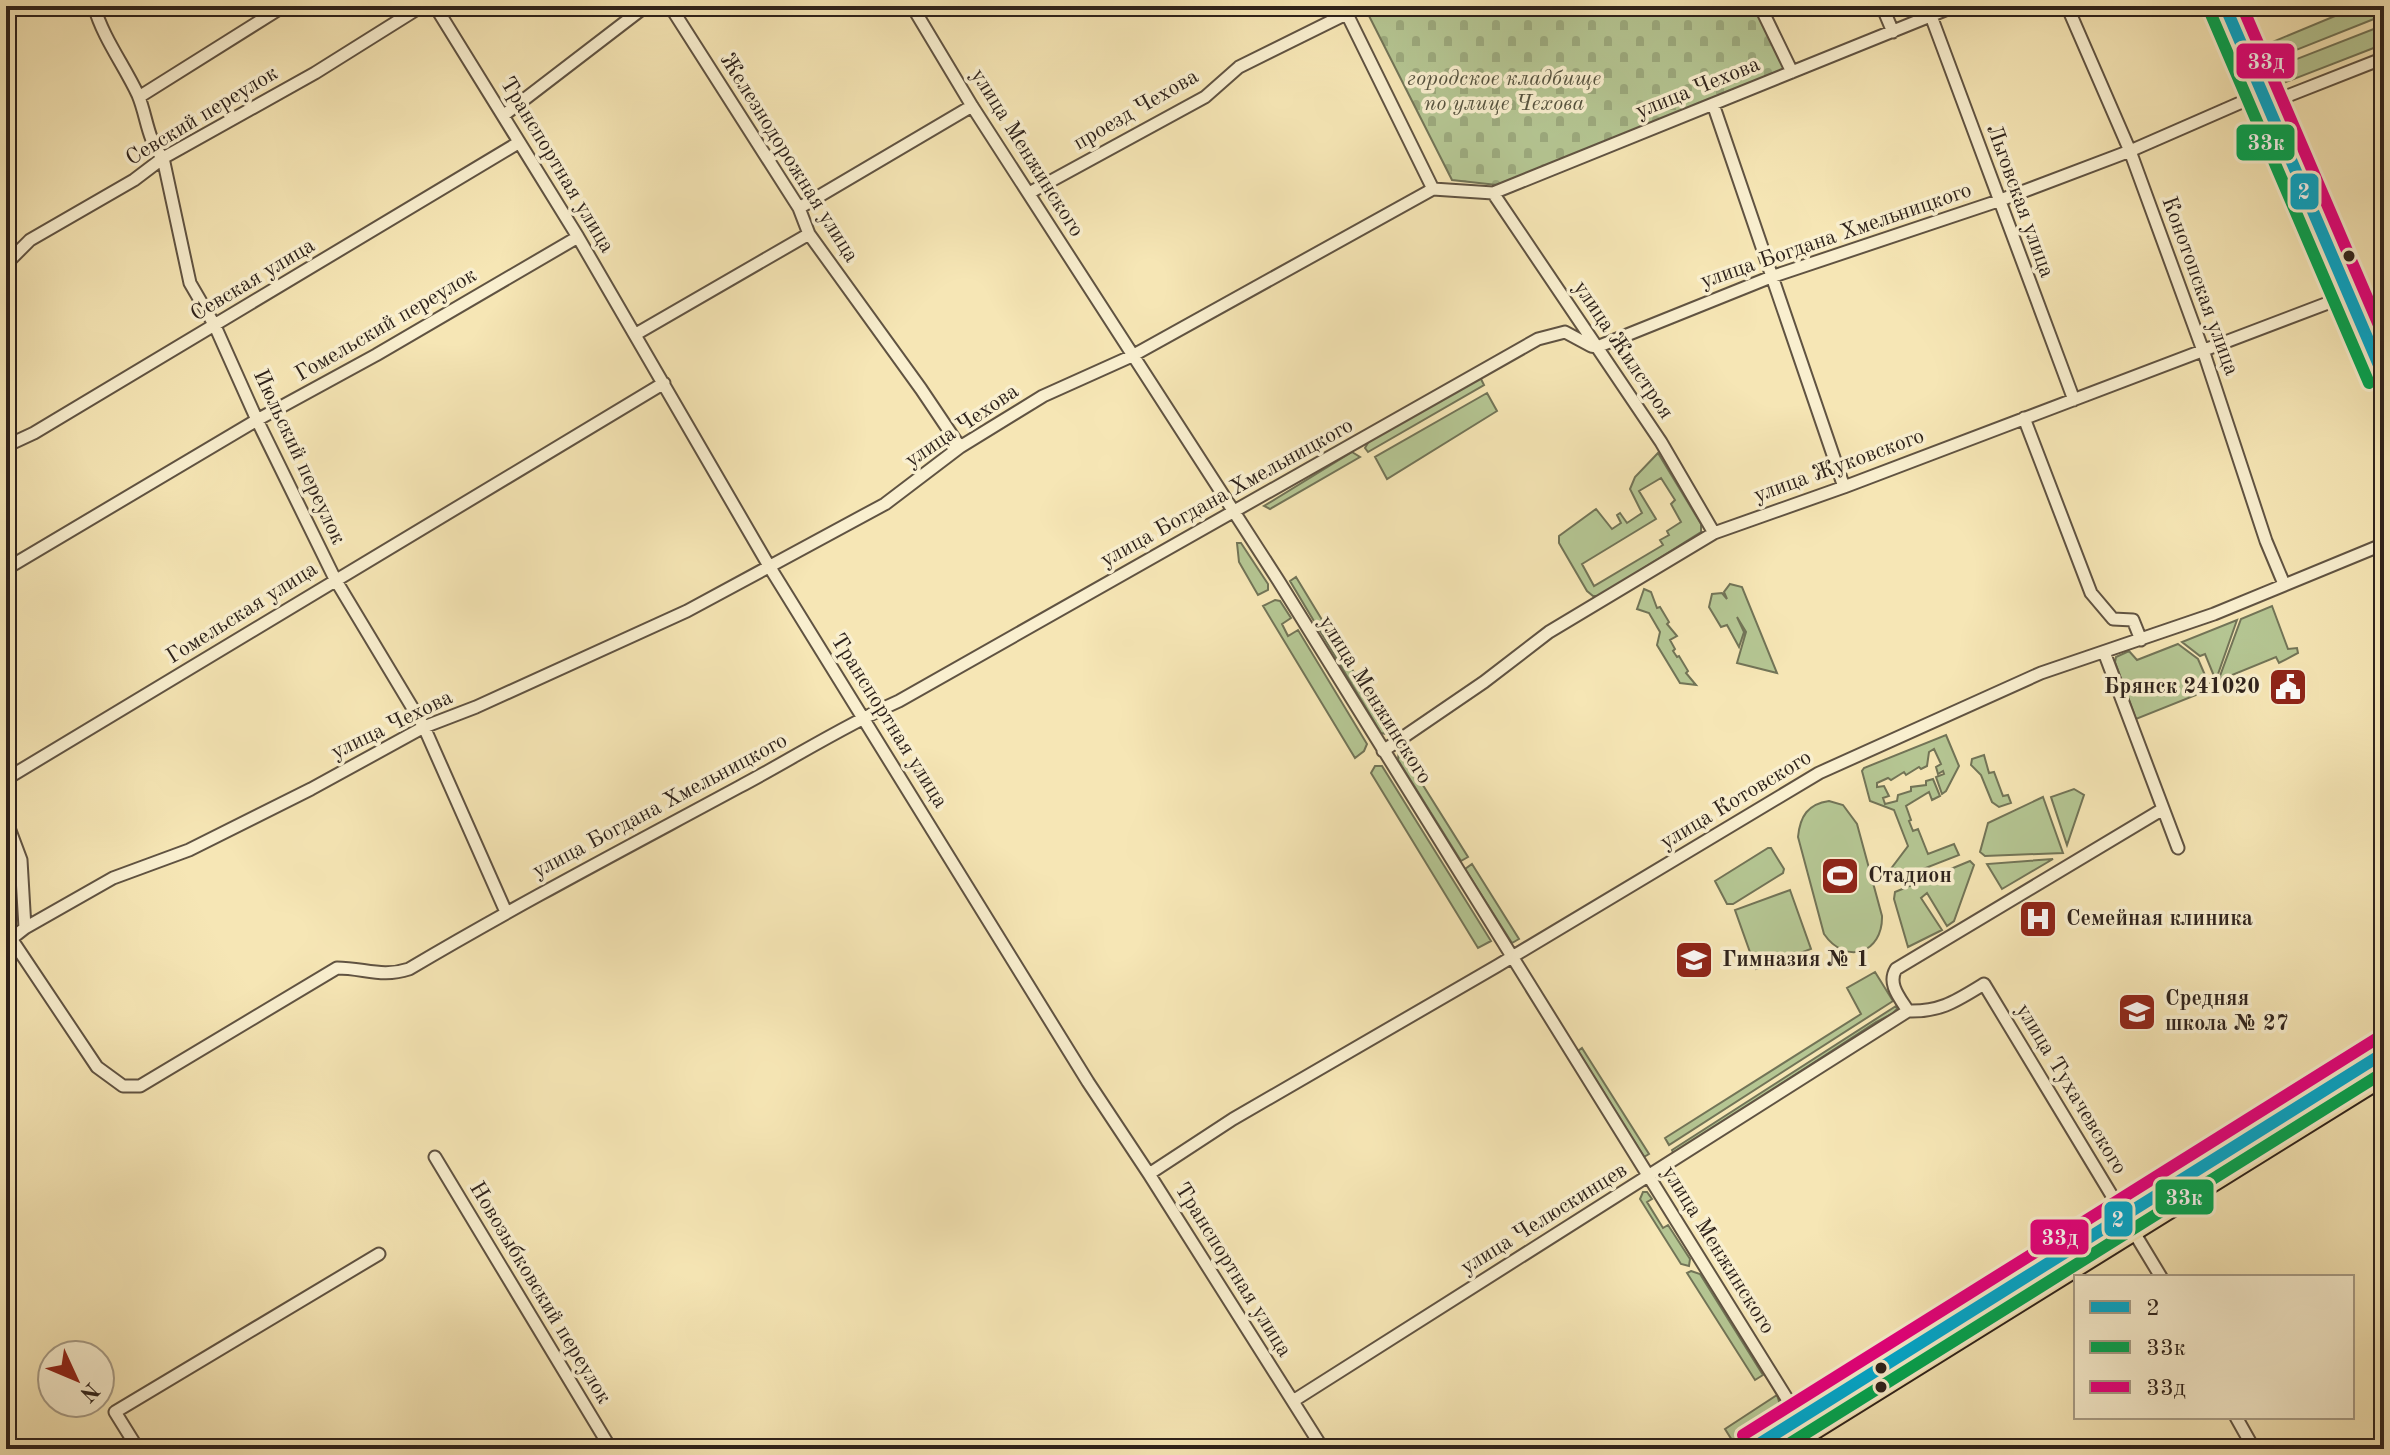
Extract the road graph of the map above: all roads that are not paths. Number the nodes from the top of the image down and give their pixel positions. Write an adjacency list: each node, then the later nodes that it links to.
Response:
1 (94, 6): 18 (street, Июльский переулок)
2 (284, 6): 18 (street)
3 (422, 6): 25 (street, Севский переулок)
4 (435, 6): 22 (street, Транспортная улица)
5 (646, 6): 22 (street)
6 (670, 6): 30 (street, Железнодорожная улица)
7 (912, 6): 21 (street, улица Менжинского)
8 (1760, 6): 17 (street)
9 (1882, 6): 15 (street)
10 (1955, 6): 14 (street, улица Чехова)
11 (2067, 6): 24 (street, Конотопская улица)
12 (2225, 6): 19 (street)
13 (1345, 10): 26 (street); 27 (street, проезд Чехова)
14 (1931, 16): 15 (street, улица Чехова); 29 (street, Льговская улица)
15 (1893, 32): 17 (street, улица Чехова)
16 (2384, 58): 19 (street, улица Богдана Хмельницкого)
17 (1792, 72): 20 (street, улица Чехова)
18 (139, 97): 25 (street, Июльский переулок)
19 (2263, 99): 24 (street, улица Богдана Хмельницкого); 35 (street)
20 (1713, 104): 28 (street, улица Чехова); 34 (street)
21 (972, 106): 27 (street, улица Менжинского); 30 (street)
22 (504, 115): 23 (street, Транспортная улица)
23 (518, 143): 32 (street, Транспортная улица); 36 (street, Севская улица)
24 (2130, 151): 29 (street, улица Богдана Хмельницкого); 39 (street, Конотопская улица)
25 (163, 158): 33 (street, Севский переулок); 36 (street, Июльский переулок)
26 (1433, 189): 28 (street, улица Чехова); 40 (street, улица Чехова)
27 (1029, 193): 40 (street, улица Менжинского)
28 (1493, 193): 38 (street, улица Жилстроя)
29 (1998, 201): 34 (street, улица Богдана Хмельницкого); 43 (street, Льговская улица)
30 (799, 208): 31 (street, Железнодорожная улица)
31 (809, 234): 37 (street); 47 (street, Железнодорожная улица)
32 (578, 237): 37 (street, Транспортная улица); 45 (street, Гомельский переулок)
33 (6, 264)
34 (1771, 277): 38 (street, улица Богдана Хмельницкого); 48 (street)
35 (2349, 295): 39 (street, улица Жуковского); 41 (street)
36 (215, 326): 45 (street, Июльский переулок); 46 (street, Севская улица)
37 (636, 334): 42 (street, Транспортная улица)
38 (1597, 347): 49 (street, улица Богдана Хмельницкого); 50 (street, улица Жилстроя)
39 (2203, 351): 43 (street, улица Жуковского); 55 (street, Конотопская улица)
40 (1132, 356): 47 (street, улица Чехова); 49 (street, улица Менжинского)
41 (2384, 377)
42 (664, 383): 52 (street, Транспортная улица); 54 (street, Гомельская улица)
43 (2074, 400): 44 (street, улица Жуковского)
44 (2024, 418): 48 (street, улица Жуковского); 56 (street)
45 (257, 420): 53 (street, Гомельский переулок); 54 (street, Июльский переулок)
46 (6, 446)
47 (960, 447): 52 (street, улица Чехова)
48 (1844, 487): 50 (street, улица Жуковского)
49 (1234, 513): 58 (street, улица Богдана Хмельницкого); 60 (street, улица Менжинского)
50 (1714, 533): 60 (street, улица Жуковского)
51 (2384, 544): 55 (street, улица Котовского)
52 (769, 566): 58 (street, Транспортная улица); 59 (street, улица Чехова)
53 (6, 569)
54 (335, 579): 59 (street, Июльский переулок); 61 (street, Гомельская улица)
55 (2284, 584): 56 (street, улица Котовского)
56 (2141, 640): 57 (street, улица Котовского)
57 (2104, 652): 62 (street); 68 (street, улица Котовского)
58 (863, 717): 65 (street, улица Богдана Хмельницкого); 74 (street, Транспортная улица)
59 (424, 727): 65 (street, Июльский переулок); 66 (street, улица Чехова)
60 (1383, 751): 68 (street, улица Менжинского)
61 (6, 779)
62 (2163, 809): 64 (street); 70 (street)
63 (6, 820): 66 (street)
64 (2178, 848)
65 (506, 912): 67 (street, улица Богдана Хмельницкого)
66 (25, 928): 67 (street, улица Чехова)
67 (9, 935)
68 (1512, 957): 74 (street, улица Котовского); 75 (street, улица Менжинского)
69 (1984, 984): 70 (street, улица Челюскинцев); 76 (street, улица Тухачевского)
70 (1908, 1011): 75 (street, улица Челюскинцев)
71 (2384, 1053): 76 (main road)
72 (2384, 1078): 77 (main road)
73 (435, 1157): 85 (street, Новозыбковский переулок)
74 (1149, 1174): 80 (street, Транспортная улица)
75 (1648, 1176): 80 (street, улица Челюскинцев); 81 (street, улица Менжинского)
76 (2123, 1214): 77 (main road); 81 (main road)
77 (2135, 1234): 79 (street); 83 (main road)
78 (379, 1254): 84 (street)
79 (2160, 1275)
80 (1293, 1401): 86 (street, Транспортная улица)
81 (1799, 1418): 83 (main road); 87 (main road)
82 (2237, 1419): 89 (street)
83 (1809, 1434): 88 (main road)
84 (138, 1449)
85 (611, 1449)
86 (1323, 1449)
87 (1751, 1449)
88 (1787, 1449)
89 (2254, 1449)

